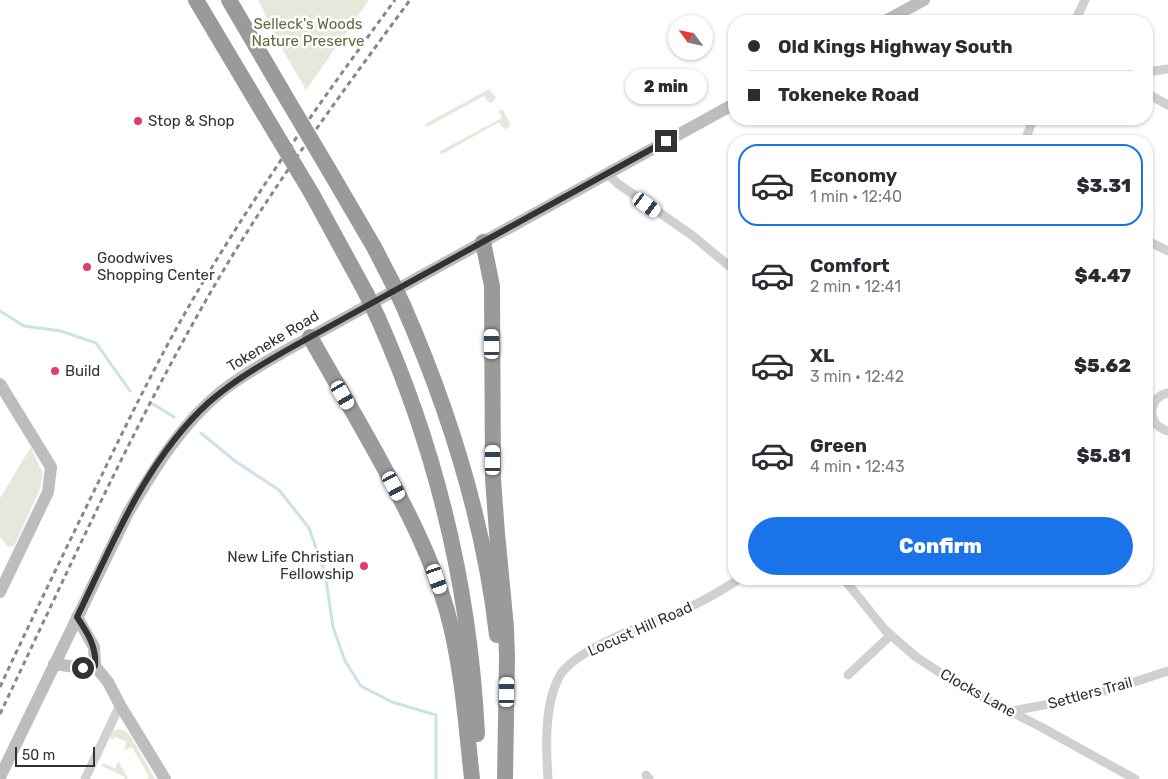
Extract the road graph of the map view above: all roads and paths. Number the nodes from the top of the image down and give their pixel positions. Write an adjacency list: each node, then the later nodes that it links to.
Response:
1 (196, 0): 40 (highway, bridge)
2 (229, 0): 10 (highway)
3 (238, 0): 10 (highway)
4 (924, 0): 6 (main road)
5 (1085, 0): 7 (street)
6 (896, 15)
7 (1078, 15)
8 (1168, 68): 9 (street)
9 (1153, 71)
10 (278, 83): 41 (highway, bridge)
11 (1153, 97): 12 (street)
12 (1168, 105)
13 (728, 107): 14 (main road, Tokeneke Road)
14 (607, 173): 15 (main road, Tokeneke Road); 18 (street)
15 (483, 242): 19 (main road, Tokeneke Road); 41 (highway)
16 (1153, 244): 17 (street)
17 (1168, 251)
18 (728, 265)
19 (310, 337): 28 (main road, Tokeneke Road); 39 (highway)
20 (0, 384): 27 (main road)
21 (1168, 393): 22 (street)
22 (1153, 407)
23 (1153, 422): 24 (street)
24 (1168, 431)
25 (730, 585): 42 (street, Locust Hill Road)
26 (849, 585): 29 (street, Clocks Lane)
27 (0, 592)
28 (77, 617): 30 (main road, Tokeneke Road); 31 (main road)
29 (891, 635): 33 (street); 35 (street, Clocks Lane)
30 (54, 664): 31 (main road); 36 (main road, Tokeneke Road)
31 (95, 666): 34 (main road)
32 (1168, 671): 35 (street, Settlers Trail)
33 (848, 675)
34 (120, 705): 37 (street); 38 (main road)
35 (1012, 711): 43 (street, Clocks Lane)
36 (0, 777)
37 (85, 779)
38 (165, 779)
39 (472, 779)
40 (478, 779)
41 (505, 779)
42 (548, 779)
43 (1135, 779)

